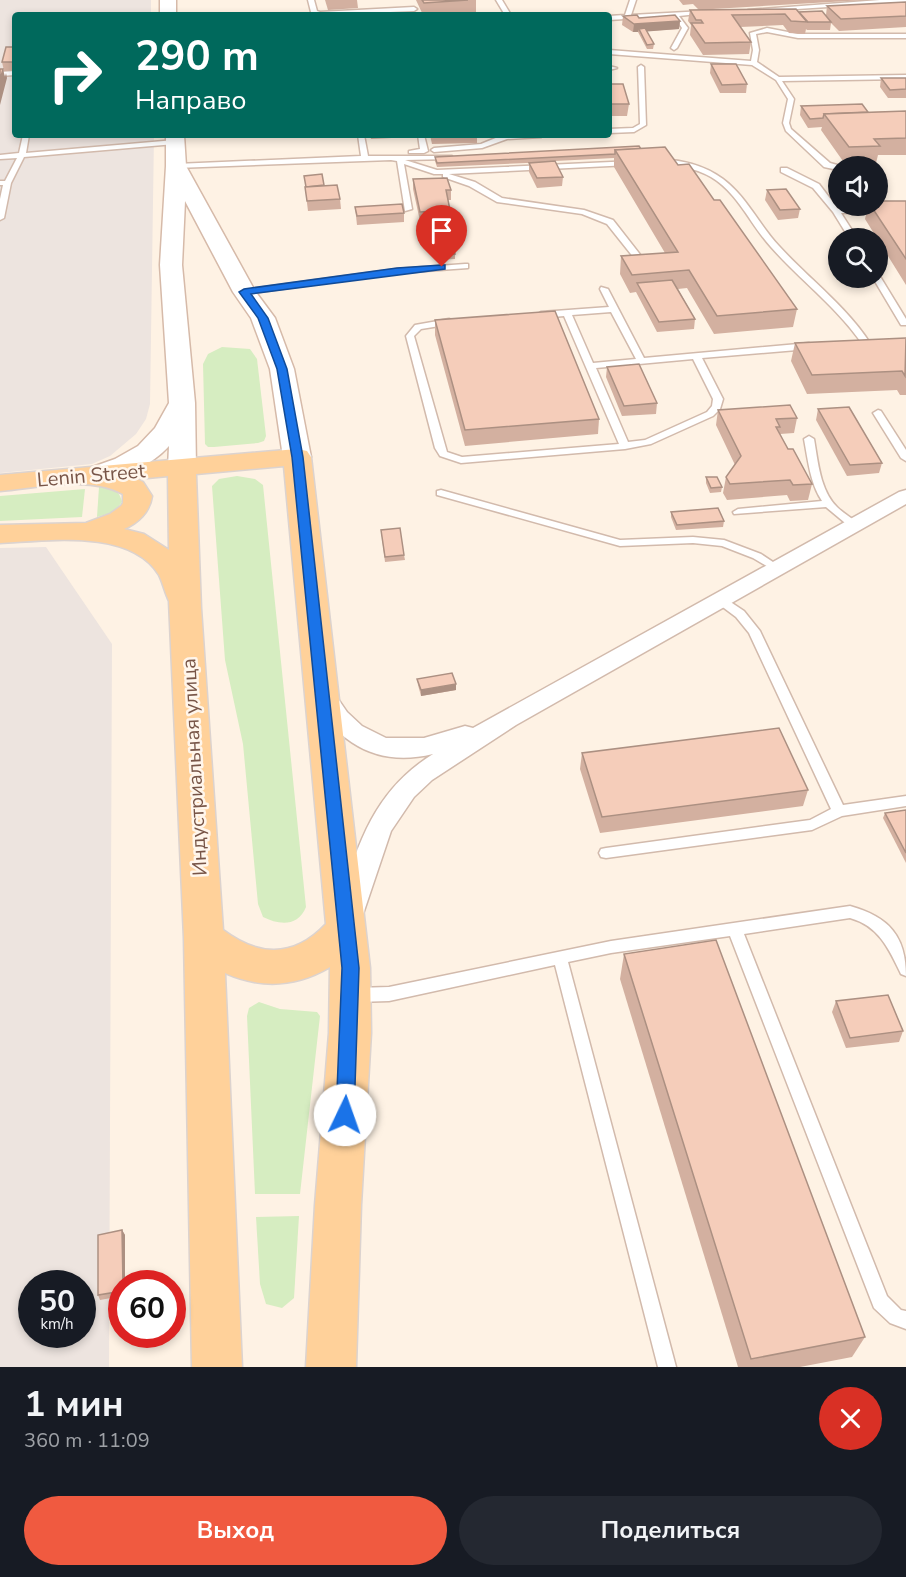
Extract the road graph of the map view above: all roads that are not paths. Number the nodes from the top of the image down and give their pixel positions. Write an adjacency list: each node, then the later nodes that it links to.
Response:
1 (383, 0): 7 (lane)
2 (410, 0): 10 (lane)
3 (633, 0): 13 (lane)
4 (906, 0): 8 (lane)
5 (906, 7): 6 (lane)
6 (873, 9)
7 (387, 10): 9 (lane); 10 (lane)
8 (742, 10)
9 (354, 12)
10 (415, 12)
11 (707, 13): 12 (lane)
12 (675, 14): 13 (lane); 16 (lane)
13 (627, 16): 14 (lane)
14 (612, 18)
15 (906, 36): 18 (lane)
16 (674, 48)
17 (612, 52): 18 (lane)
18 (754, 63): 21 (lane)
19 (641, 67): 22 (lane)
20 (906, 77): 21 (lane)
21 (778, 79): 36 (lane)
22 (612, 131)
23 (25, 138): 29 (lane)
24 (175, 138): 29 (lane); 37 (main road, Индустриальная улица)
25 (362, 138): 32 (lane)
26 (422, 138): 28 (lane)
27 (501, 138): 28 (lane)
28 (424, 151): 32 (lane)
29 (22, 155): 31 (lane); 40 (lane)
30 (470, 156): 33 (lane)
31 (0, 157)
32 (365, 158): 33 (lane); 37 (lane)
33 (396, 159): 39 (lane); 42 (lane)
34 (651, 162): 56 (lane)
35 (639, 163): 39 (lane)
36 (828, 165)
37 (176, 166): 50 (main road, Индустриальная улица); 61 (main road, Индустриальная улица)
38 (784, 170): 41 (lane)
39 (436, 172): 47 (lane)
40 (4, 183): 45 (lane)
41 (828, 201)
42 (408, 209)
43 (906, 209): 44 (lane)
44 (888, 210)
45 (0, 218)
46 (465, 266): 50 (lane)
47 (645, 266)
48 (883, 288): 55 (lane)
49 (604, 289): 51 (lane)
50 (244, 292): 65 (main road, Индустриальная улица)
51 (615, 309): 52 (lane); 59 (lane)
52 (567, 313): 53 (lane); 60 (lane)
53 (532, 316)
54 (461, 321): 64 (lane)
55 (904, 323)
56 (855, 344)
57 (824, 345): 58 (lane)
58 (696, 356): 59 (lane); 64 (lane)
59 (641, 361): 60 (lane)
60 (590, 366): 64 (lane)
61 (182, 403): 67 (main road, Индустриальная улица); 68 (main road)
62 (878, 413): 66 (lane)
63 (809, 440): 72 (lane)
64 (625, 446)
65 (297, 457): 67 (main road, Lenin Street); 80 (main road, Индустриальная улица)
66 (906, 458)
67 (182, 468): 68 (main road, Lenin Street); 79 (main road, Индустриальная улица)
68 (94, 476): 69 (main road, Lenin Street); 75 (main road)
69 (0, 483)
70 (441, 493): 77 (lane)
71 (906, 496): 74 (street)
72 (827, 504): 73 (lane); 74 (lane)
73 (738, 512)
74 (854, 525): 77 (street)
75 (88, 531): 76 (main road); 79 (main road)
76 (0, 534)
77 (777, 568): 78 (street)
78 (720, 599): 81 (street); 83 (lane)
79 (186, 608): 87 (main road, Индустриальная улица)
80 (322, 694): 81 (street); 85 (main road, Индустриальная улица)
81 (507, 718): 85 (street)
82 (906, 801): 83 (lane)
83 (839, 811): 84 (lane)
84 (606, 853)
85 (346, 929): 87 (main road); 90 (main road, Индустриальная улица)
86 (735, 929): 88 (lane); 89 (lane); 91 (lane)
87 (204, 938): 92 (main road, Индустриальная улица)
88 (560, 958): 90 (lane); 94 (lane)
89 (906, 970)
90 (351, 996): 93 (main road, Индустриальная улица)
91 (906, 1320)
92 (217, 1367)
93 (331, 1367)
94 (667, 1367)

